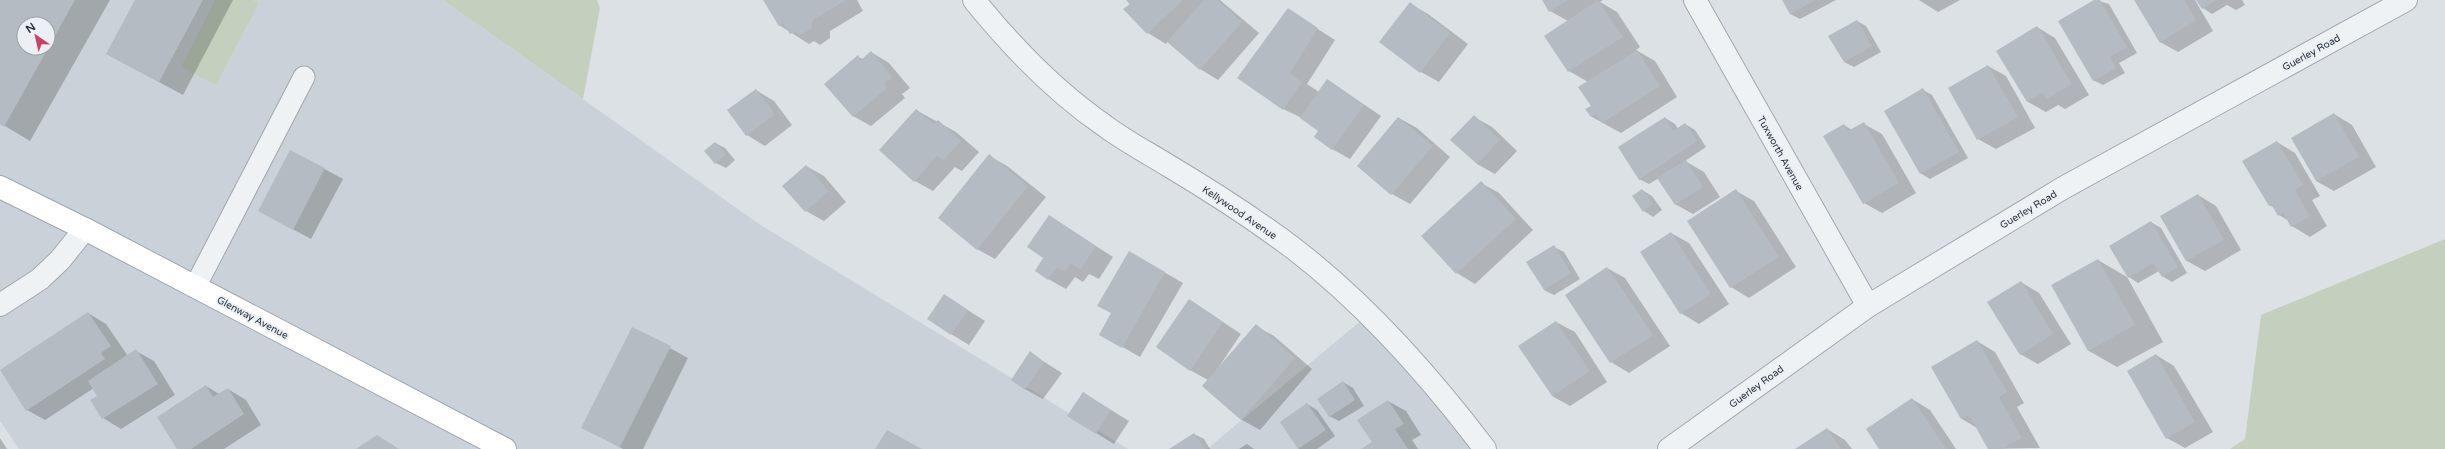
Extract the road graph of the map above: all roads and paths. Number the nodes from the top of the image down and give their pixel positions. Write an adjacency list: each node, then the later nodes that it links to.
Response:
1 (974, 0): 11 (street, Kellywood Avenue)
2 (1695, 0): 9 (street, Tuxworth Avenue)
3 (2406, 0): 9 (street, Guerley Road)
4 (304, 77): 7 (lane)
5 (0, 187): 6 (main road, Glenway Avenue)
6 (85, 229): 7 (main road, Glenway Avenue); 8 (street)
7 (195, 287): 10 (main road, Glenway Avenue)
8 (0, 305)
9 (1868, 306): 12 (street, Guerley Road)
10 (505, 449)
11 (1485, 449)
12 (1668, 449)

